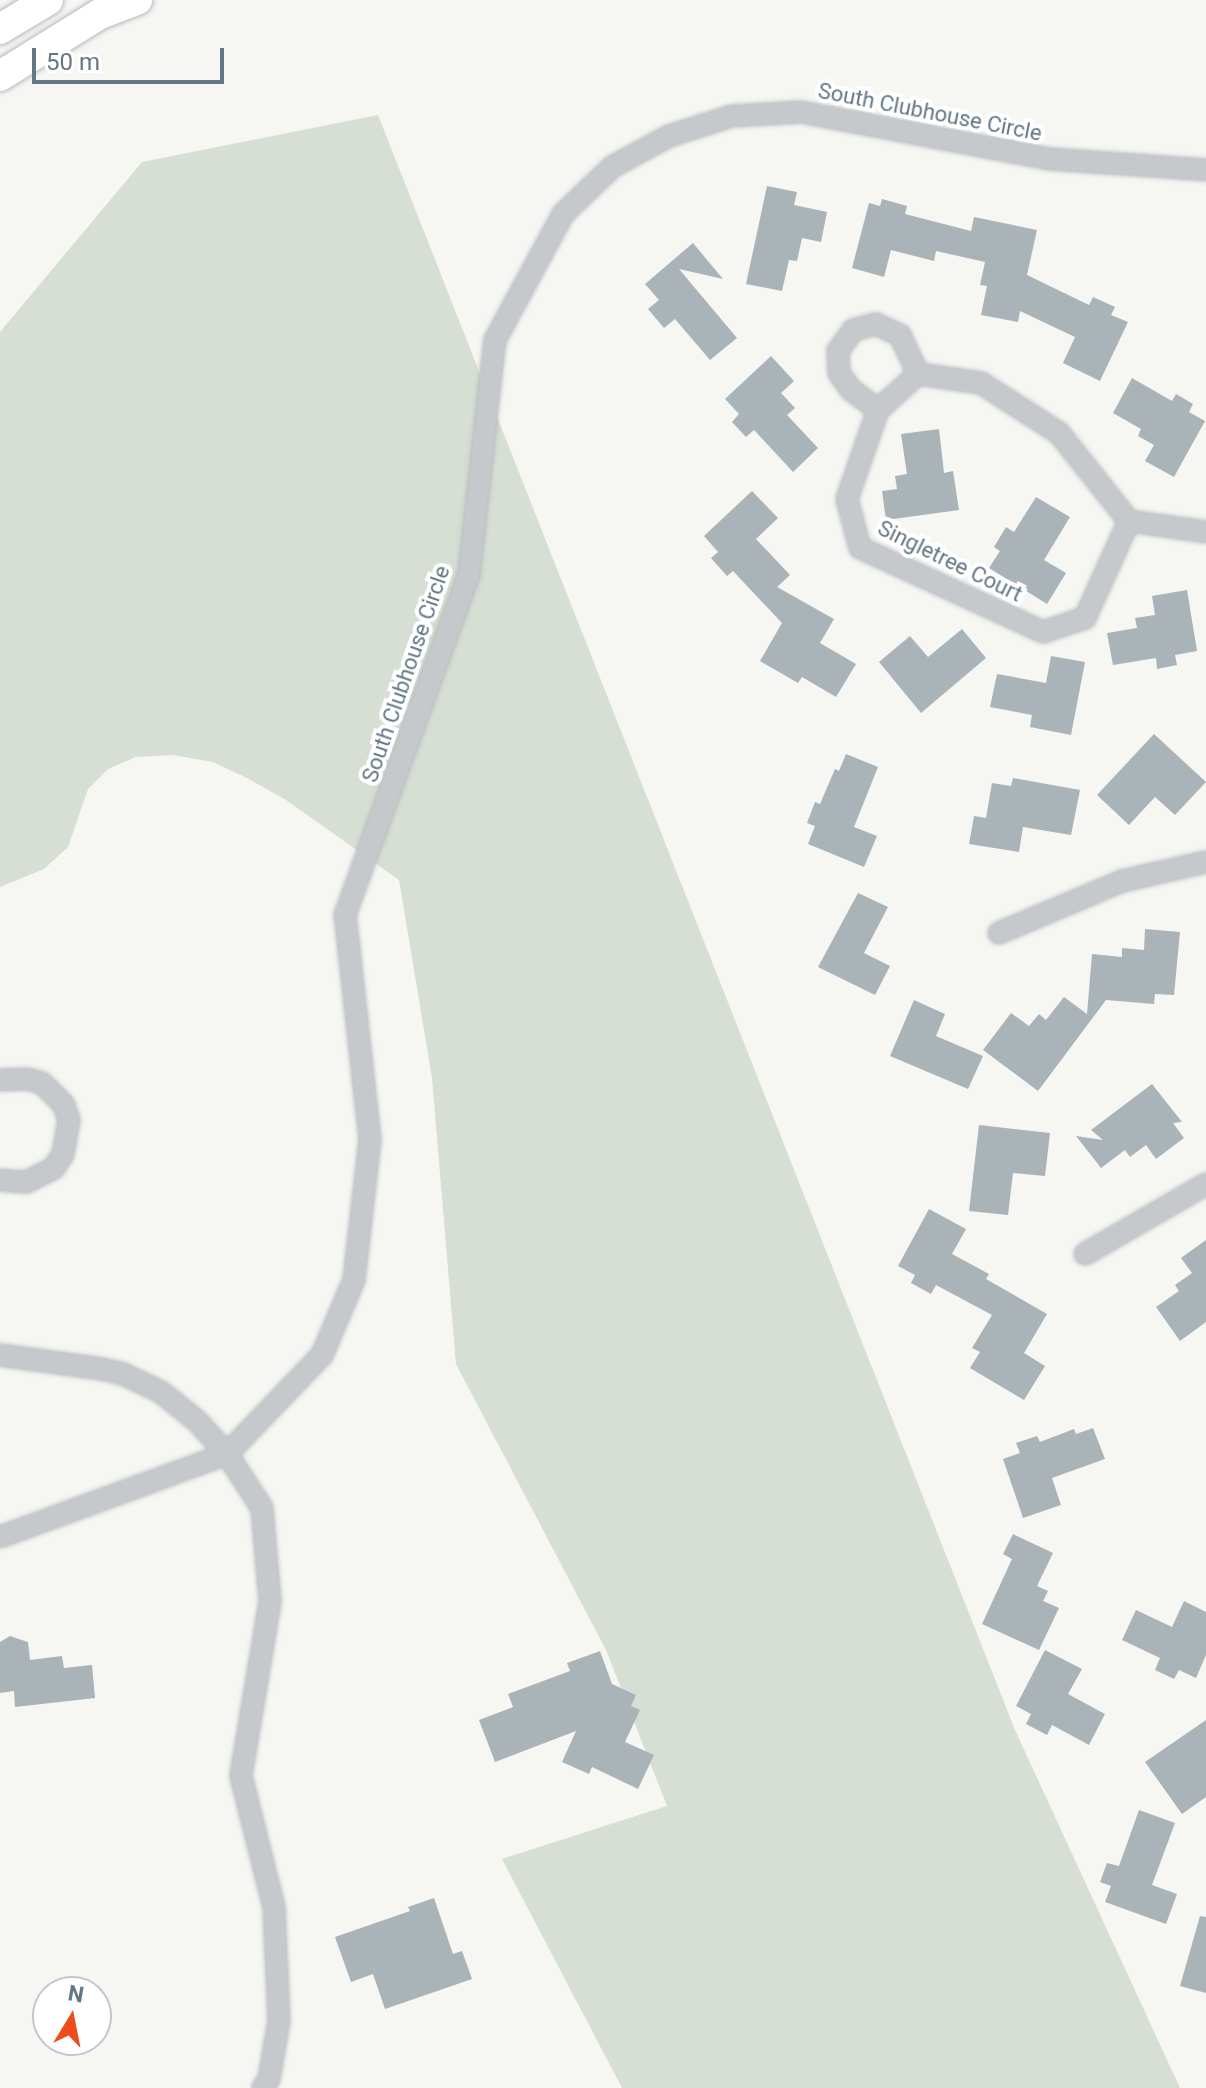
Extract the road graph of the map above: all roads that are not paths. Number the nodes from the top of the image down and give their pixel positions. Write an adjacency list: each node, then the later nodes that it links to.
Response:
1 (48, 0): 3 (main road)
2 (137, 0): 4 (main road)
3 (0, 29)
4 (0, 76)
5 (1206, 170): 17 (street, South Clubhouse Circle)
6 (918, 374): 7 (street, Singletree Court); 7 (street); 8 (street)
7 (878, 410): 8 (street, Singletree Court)
8 (1129, 521): 9 (street)
9 (1206, 532)
10 (1206, 862): 11 (street)
11 (999, 933)
12 (0, 1080): 13 (street)
13 (0, 1180)
14 (1206, 1184): 15 (street)
15 (1085, 1254)
16 (0, 1355): 17 (street)
17 (227, 1454): 18 (street, South Clubhouse Circle); 19 (street)
18 (0, 1537)
19 (263, 2088)

